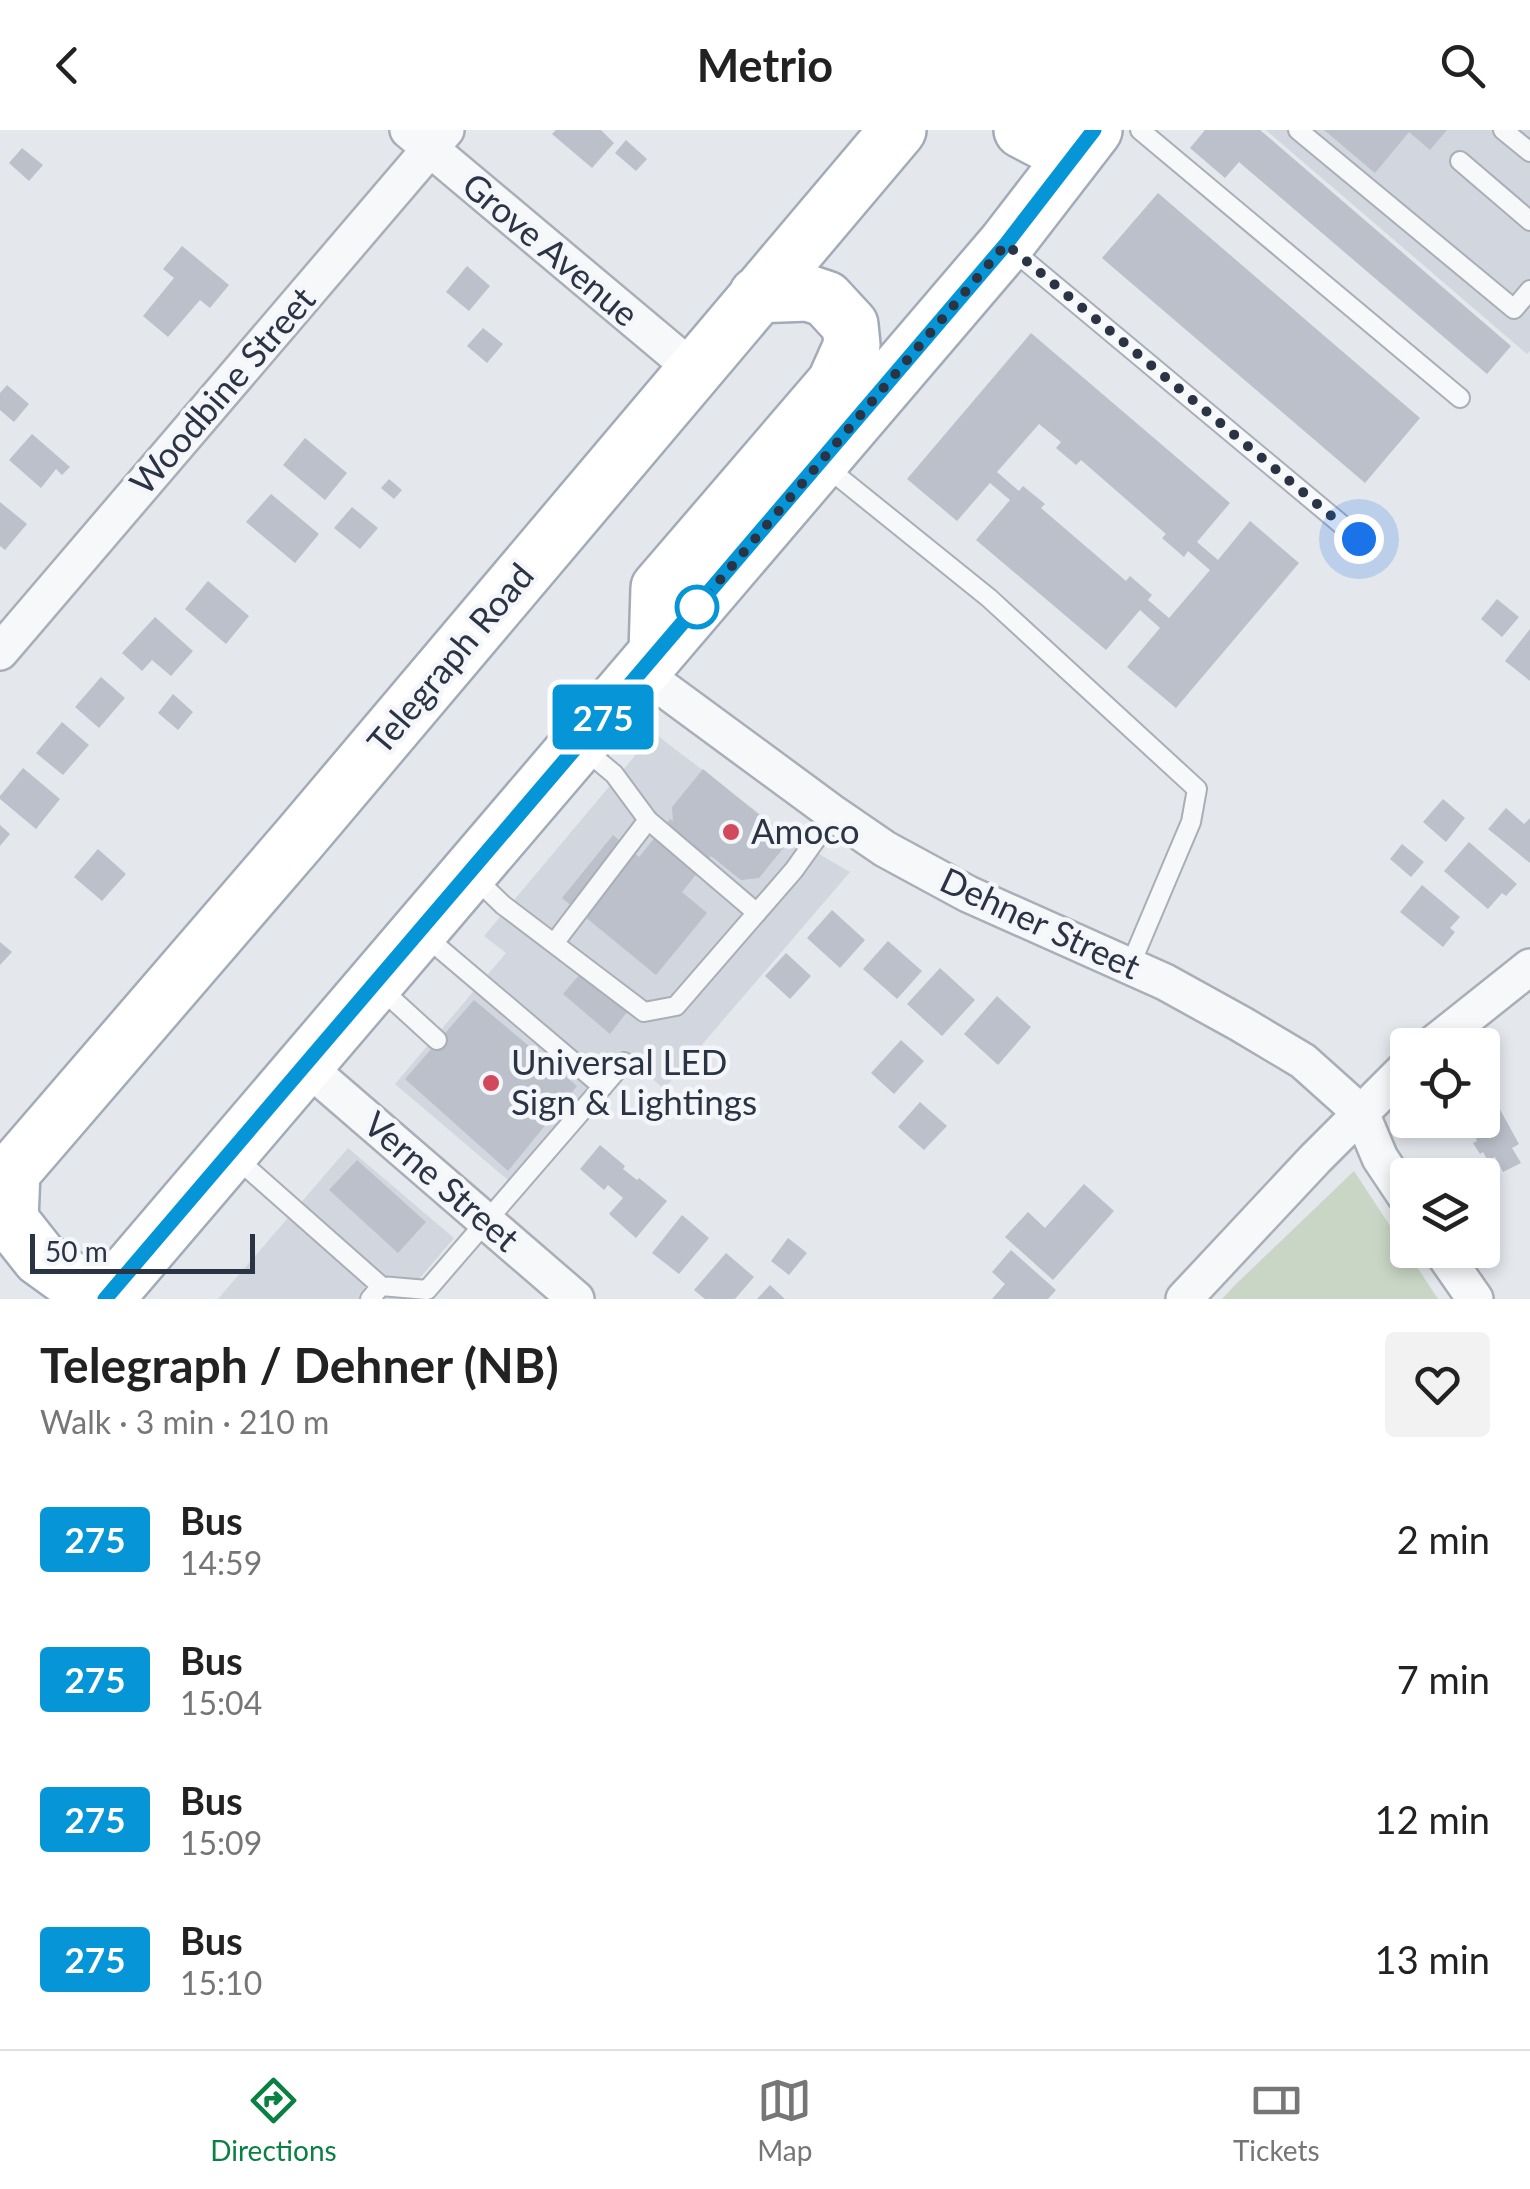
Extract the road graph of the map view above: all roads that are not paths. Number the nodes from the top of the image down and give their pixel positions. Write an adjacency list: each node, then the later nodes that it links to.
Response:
1 (898, 130): 12 (main road, Telegraph Road)
2 (1022, 130): 5 (main road)
3 (1298, 130): 11 (lane)
4 (1504, 130): 7 (lane)
5 (1108, 132): 10 (main road); 14 (lane)
6 (428, 137): 13 (street, Grove Avenue); 17 (street, Woodbine Street)
7 (1530, 152)
8 (1460, 161): 9 (lane)
9 (1530, 221)
10 (1006, 244): 15 (main road); 16 (lane)
11 (1530, 290)
12 (756, 295): 13 (main road, Telegraph Road); 18 (main road)
13 (694, 370): 38 (main road, Telegraph Road)
14 (1460, 398)
15 (821, 462): 18 (main road); 26 (lane)
16 (1359, 539)
17 (0, 652)
18 (649, 662): 19 (main road); 20 (street, Dehner Street)
19 (580, 745): 21 (lane); 22 (main road)
20 (834, 814): 23 (lane); 26 (street, Dehner Street)
21 (648, 820): 23 (lane); 25 (lane)
22 (470, 873): 24 (main road); 25 (lane)
23 (757, 913): 25 (lane)
24 (420, 932): 28 (main road); 34 (lane)
25 (555, 942)
26 (1130, 966): 35 (street, Dehner Street)
27 (1530, 967): 29 (street)
28 (376, 984): 30 (lane); 32 (main road)
29 (1453, 1028)
30 (437, 1040)
31 (624, 1062): 34 (lane)
32 (306, 1065): 36 (main road); 39 (street, Verne Street)
33 (1390, 1084): 35 (street)
34 (603, 1087): 39 (lane)
35 (1361, 1113): 37 (street, Dehner Street); 44 (street)
36 (230, 1152): 41 (main road); 42 (lane)
37 (1390, 1173)
38 (6, 1179): 41 (main road)
39 (487, 1222): 42 (lane); 43 (street, Verne Street)
40 (1453, 1268): 45 (street)
41 (112, 1291)
42 (376, 1292)
43 (576, 1299)
44 (1184, 1299)
45 (1475, 1299)

